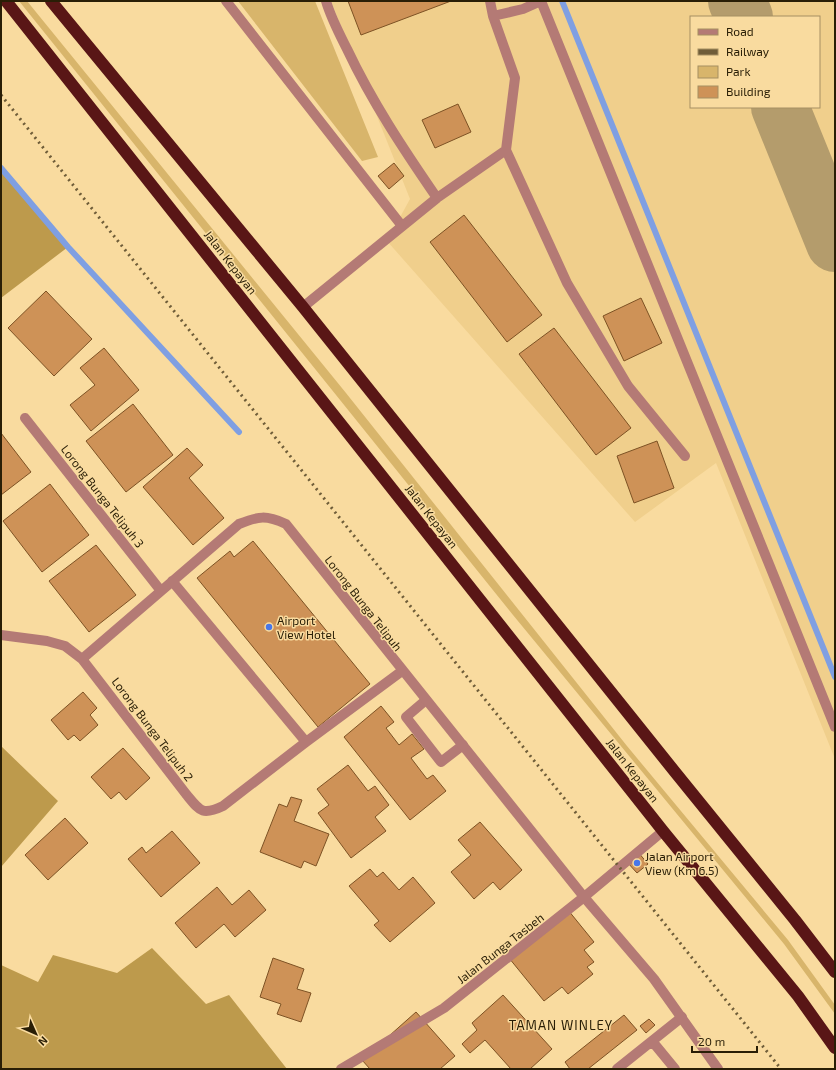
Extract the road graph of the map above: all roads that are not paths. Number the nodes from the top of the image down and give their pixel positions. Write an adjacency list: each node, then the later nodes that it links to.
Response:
1 (6, 1): 23 (highway, Jalan Kepayan)
2 (51, 1): 11 (highway)
3 (226, 1): 10 (street)
4 (326, 1): 9 (street)
5 (490, 1): 7 (street)
6 (541, 1): 7 (street); 20 (street)
7 (493, 16): 8 (street)
8 (506, 150): 9 (street); 13 (street)
9 (437, 198): 10 (street)
10 (402, 226): 11 (street)
11 (303, 307): 25 (highway)
12 (25, 418): 15 (street, Lorong Bunga Telipuh 3)
13 (685, 456)
14 (172, 581): 15 (street, Lorong Bunga Telipuh); 18 (street, Lorong Bunga Telipuh); 21 (street)
15 (161, 591): 17 (street, Lorong Bunga Telipuh)
16 (1, 635): 17 (street, Lorong Bunga Telipuh 2)
17 (82, 659): 21 (street, Lorong Bunga Telipuh 2)
18 (402, 671): 19 (street, Lorong Bunga Telipuh); 21 (street)
19 (426, 700): 22 (street, Lorong Bunga Telipuh); 22 (street)
20 (835, 727)
21 (306, 742)
22 (463, 745): 24 (street, Lorong Bunga Telipuh)
23 (663, 831): 24 (street, Jalan Bunga Tasbeh); 28 (highway, Jalan Kepayan)
24 (584, 897): 26 (street); 29 (street, Jalan Bunga Tasbeh)
25 (835, 972)
26 (682, 1016): 27 (street); 32 (street)
27 (652, 1040): 30 (street); 31 (street)
28 (835, 1048)
29 (341, 1069)
30 (617, 1069)
31 (675, 1069)
32 (718, 1069)

